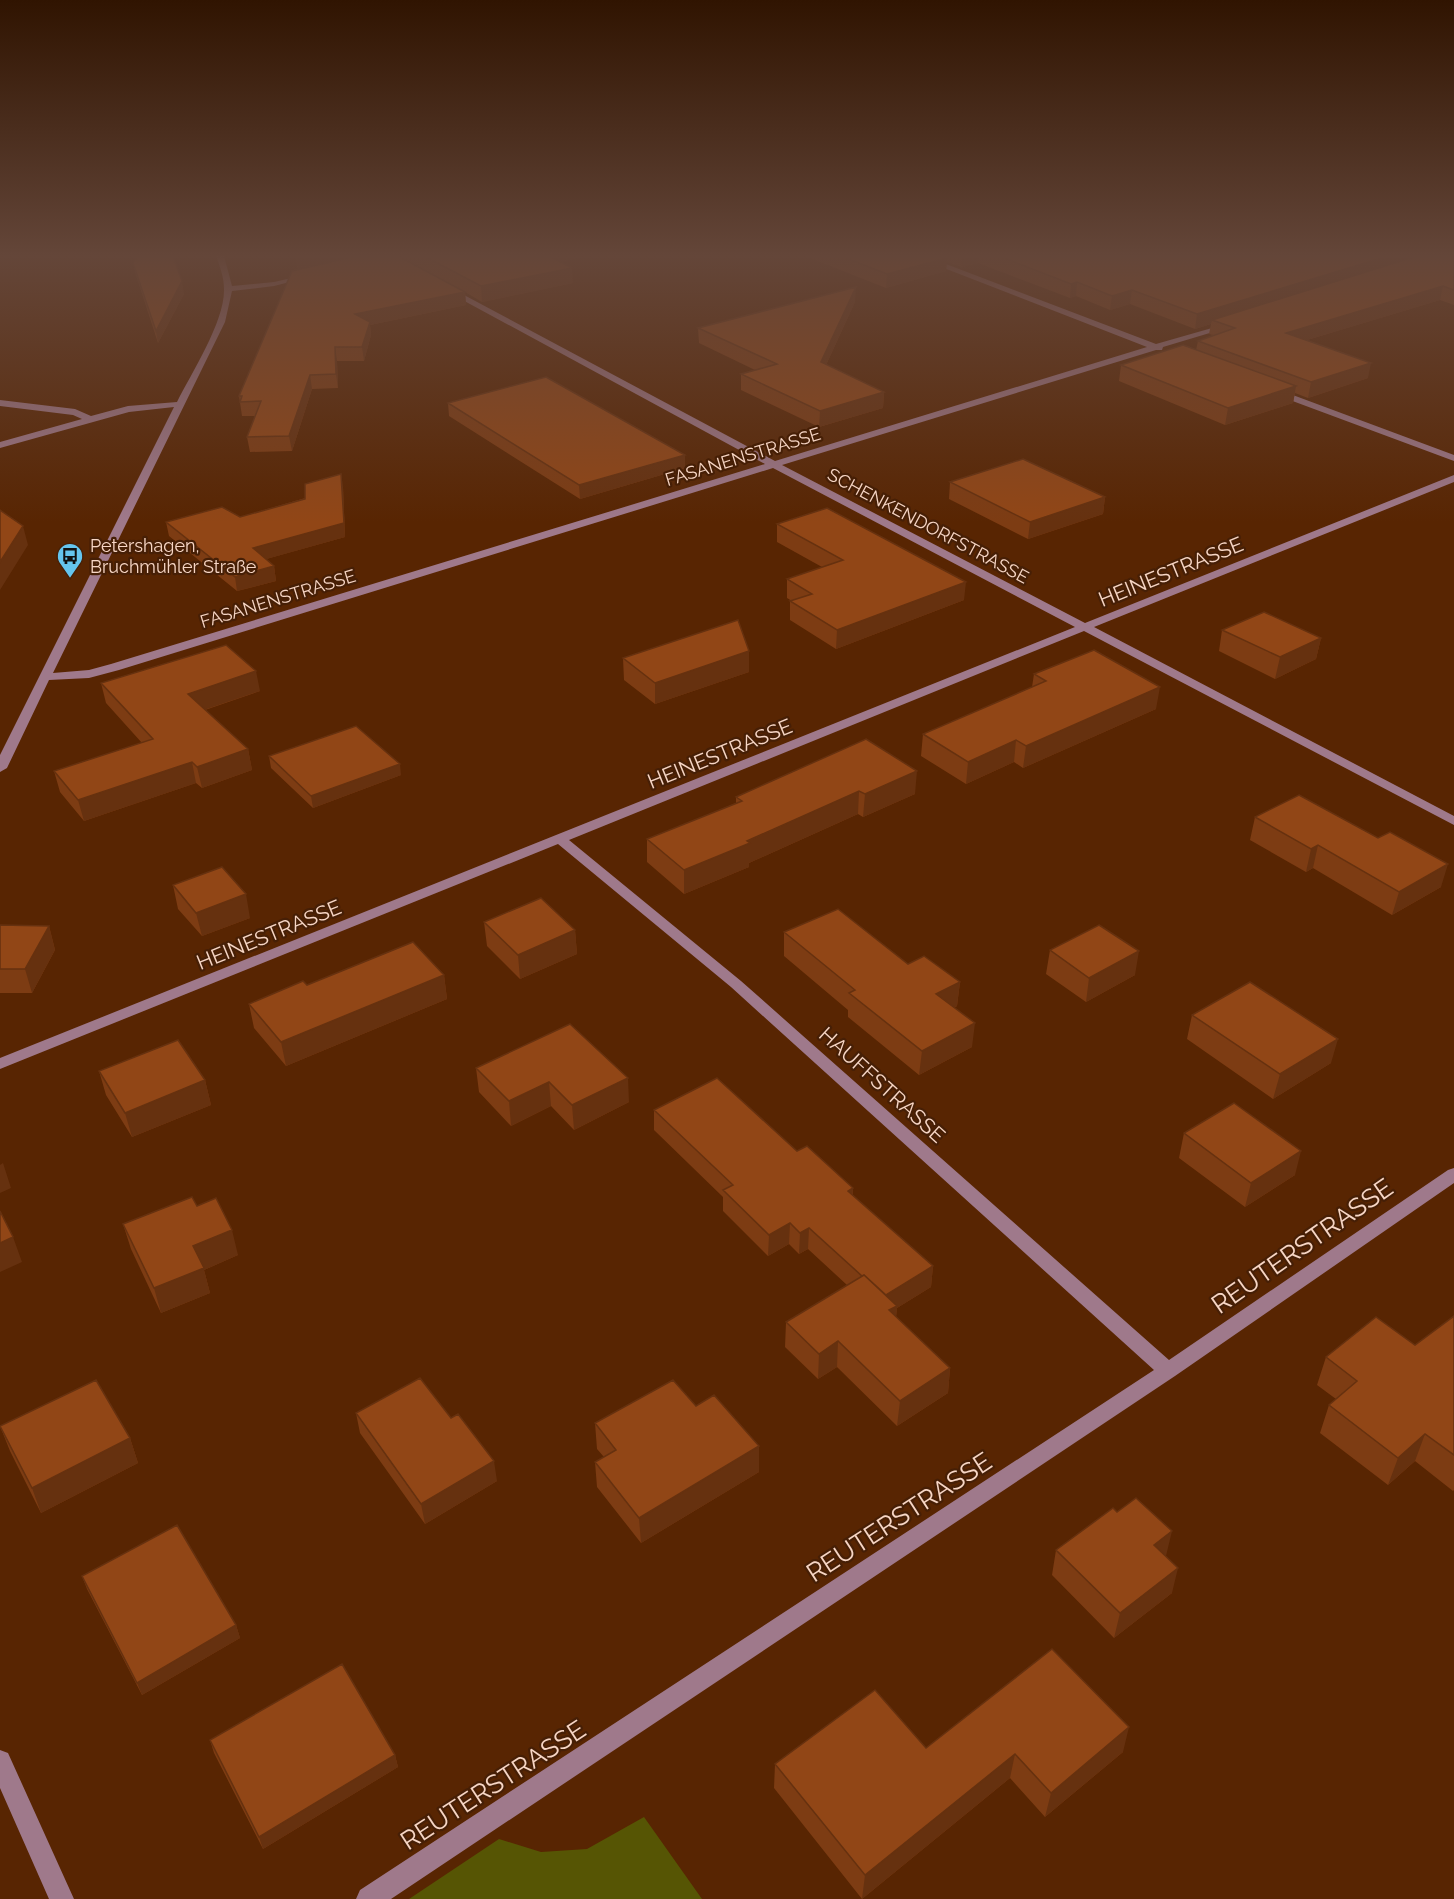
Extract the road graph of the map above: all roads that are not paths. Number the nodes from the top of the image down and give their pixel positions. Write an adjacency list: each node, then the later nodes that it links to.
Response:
1 (210, 345): 9 (street)
2 (551, 345): 13 (street, SCHENKENDORFSTRASSE)
3 (1151, 345): 5 (street)
4 (1165, 345): 5 (street, FASANENSTRASSE)
5 (1157, 347): 6 (street); 13 (street, FASANENSTRASSE)
6 (1168, 351)
7 (1267, 388): 12 (street)
8 (0, 403): 10 (street)
9 (180, 404): 10 (street); 16 (street)
10 (89, 419): 11 (street)
11 (0, 445)
12 (1454, 458)
13 (775, 465): 15 (street, SCHENKENDORFSTRASSE); 16 (street, FASANENSTRASSE)
14 (1454, 478): 15 (street, HEINESTRASSE)
15 (1086, 628): 18 (street, SCHENKENDORFSTRASSE); 19 (street, HEINESTRASSE)
16 (46, 676): 17 (street)
17 (0, 768)
18 (1454, 821)
19 (560, 839): 20 (street, HEINESTRASSE); 22 (street, HAUFFSTRASSE)
20 (0, 1064)
21 (1454, 1174): 22 (street, REUTERSTRASSE)
22 (1168, 1371): 25 (street, REUTERSTRASSE)
23 (0, 1761): 24 (street)
24 (62, 1899)
25 (369, 1899)

